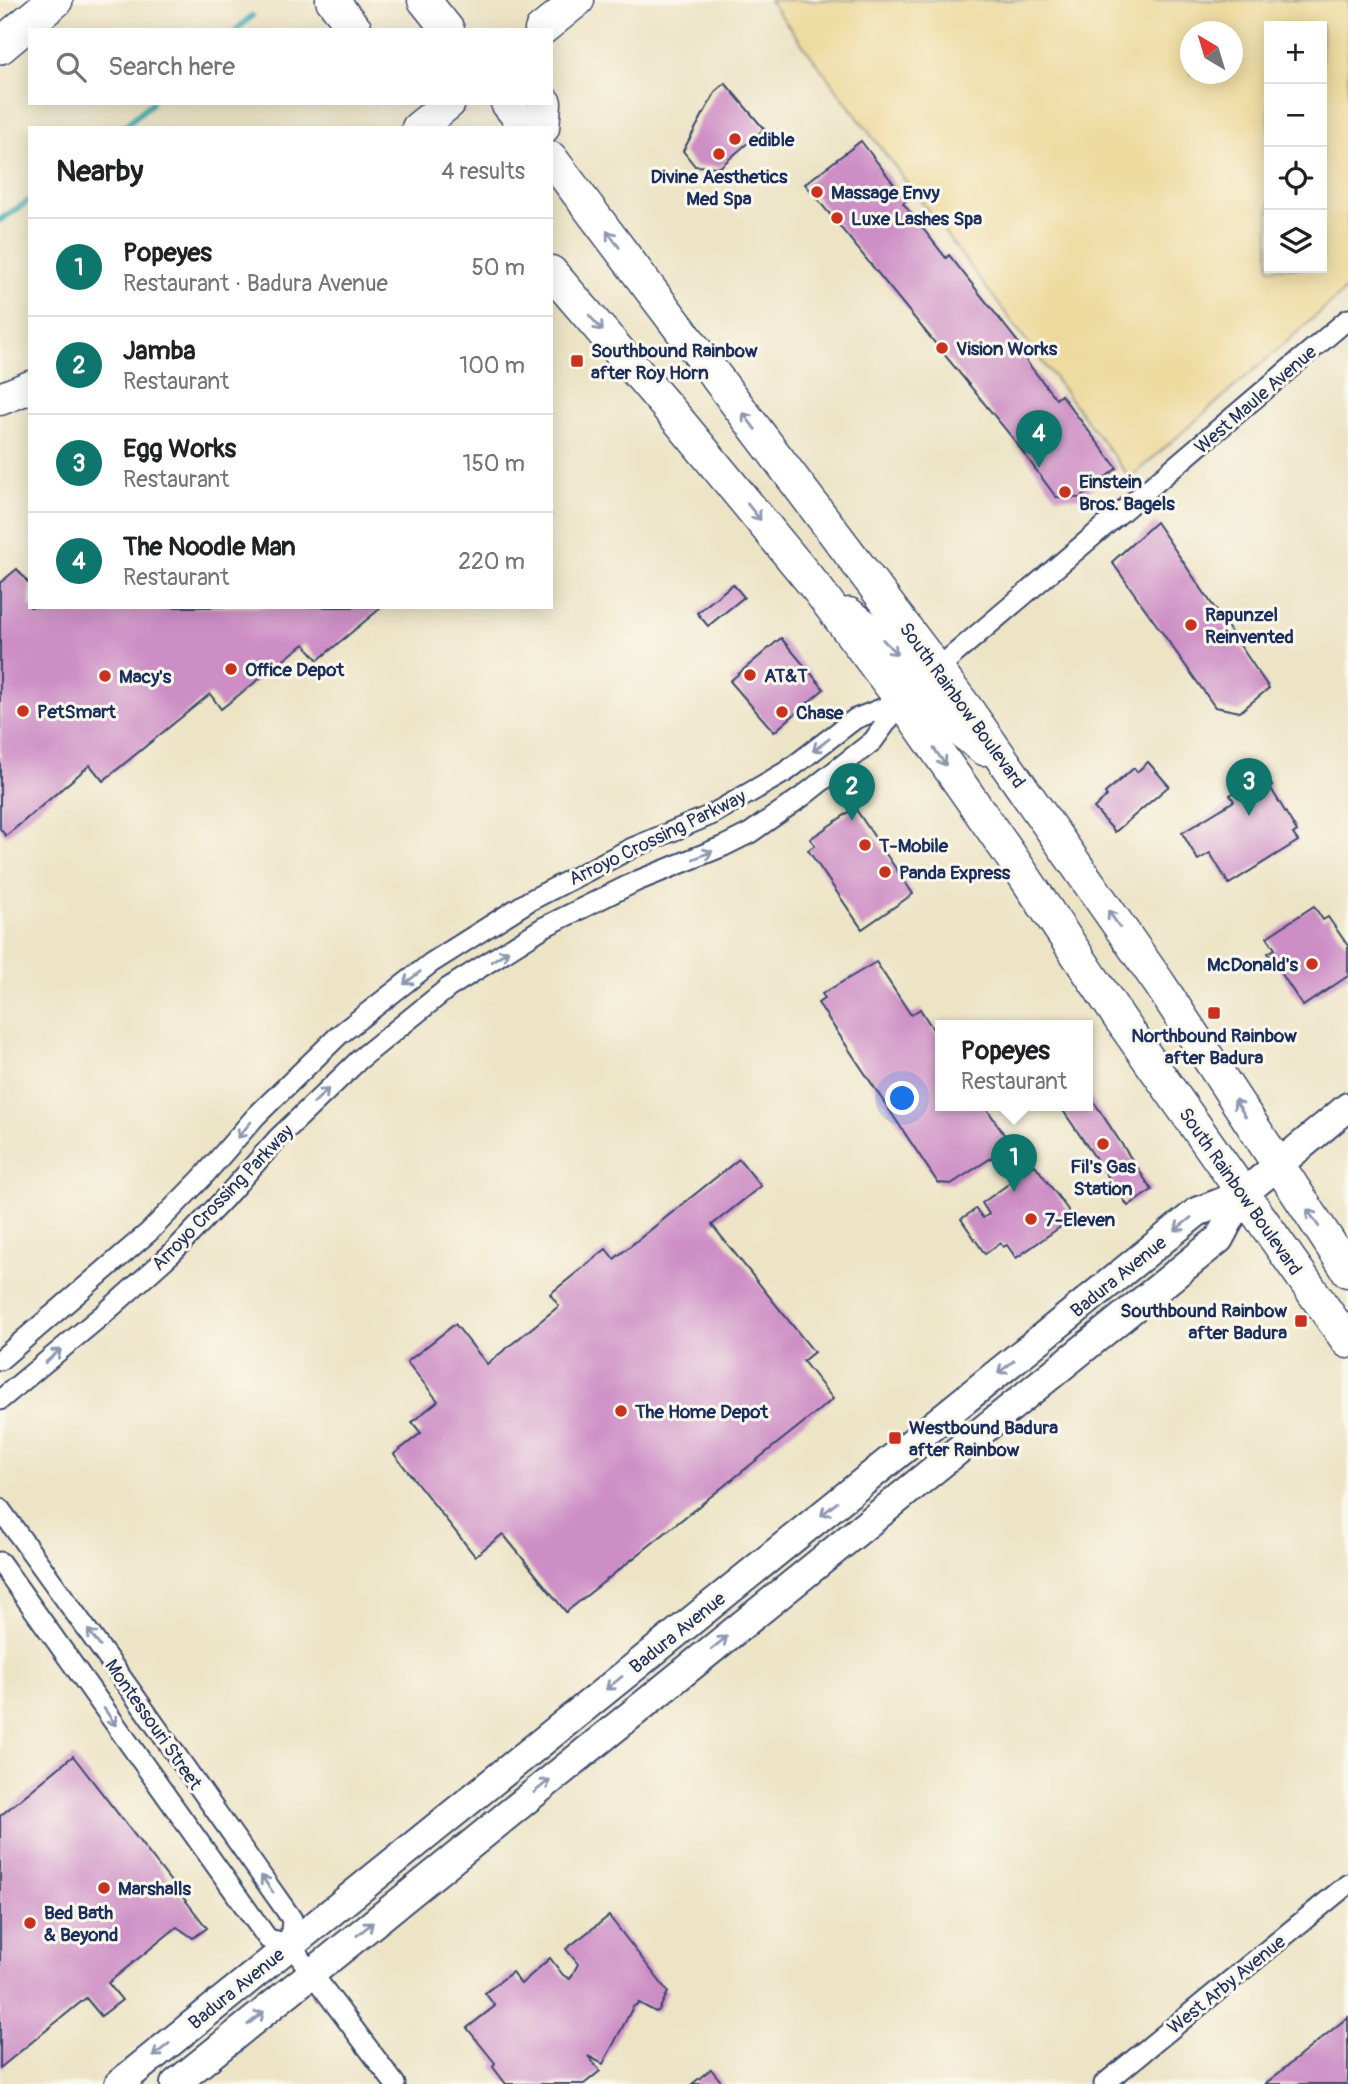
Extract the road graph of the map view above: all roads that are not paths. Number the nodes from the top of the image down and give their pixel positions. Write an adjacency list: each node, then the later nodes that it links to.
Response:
1 (55, 0): 9 (highway)
2 (332, 0): 5 (main road)
3 (424, 0): 6 (main road)
4 (573, 5): 7 (main road); 8 (main road)
5 (354, 28)
6 (446, 28)
7 (544, 28)
8 (553, 40)
9 (0, 46)
10 (509, 105): 12 (main road)
11 (545, 105): 13 (main road)
12 (525, 126)
13 (543, 126)
14 (553, 161): 20 (main road, South Rainbow Boulevard, one-way to 14)
15 (553, 274): 19 (main road, South Rainbow Boulevard, one-way to 19)
16 (1348, 320): 20 (street, West Maule Avenue)
17 (28, 388): 18 (main road)
18 (0, 399)
19 (818, 590): 20 (main road, one-way to 20); 21 (main road, South Rainbow Boulevard)
20 (938, 668): 22 (main road, South Rainbow Boulevard)
21 (902, 701): 22 (main road); 25 (main road, South Rainbow Boulevard, one-way to 25); 28 (street, Arroyo Crossing Parkway, one-way to 28); 30 (street, Arroyo Crossing Parkway, one-way to 21)
22 (1005, 765): 24 (main road, South Rainbow Boulevard, one-way to 22)
23 (1348, 1107): 24 (main road, Badura Avenue)
24 (1277, 1166): 25 (main road, Badura Avenue); 26 (main road, South Rainbow Boulevard, one-way to 24)
25 (1243, 1194): 27 (main road, South Rainbow Boulevard); 29 (main road, Badura Avenue, one-way to 29); 31 (main road, Badura Avenue)
26 (1348, 1271)
27 (1348, 1342)
28 (0, 1360)
29 (981, 1387): 31 (main road); 35 (main road, Badura Avenue, one-way to 35)
30 (0, 1399)
31 (1002, 1415): 36 (main road, Badura Avenue, one-way to 31)
32 (0, 1510): 35 (street, Montessouri Street, one-way to 32)
33 (0, 1562): 35 (street, Montessouri Street, one-way to 35)
34 (1348, 1884): 40 (street, West Arby Avenue)
35 (290, 1944): 36 (street, Montessouri Street); 37 (main road, Badura Avenue, one-way to 37)
36 (312, 1972): 38 (main road, Badura Avenue, one-way to 36); 39 (street, Montessouri Street)
37 (119, 2084)
38 (174, 2084)
39 (395, 2084)
40 (1104, 2084)

